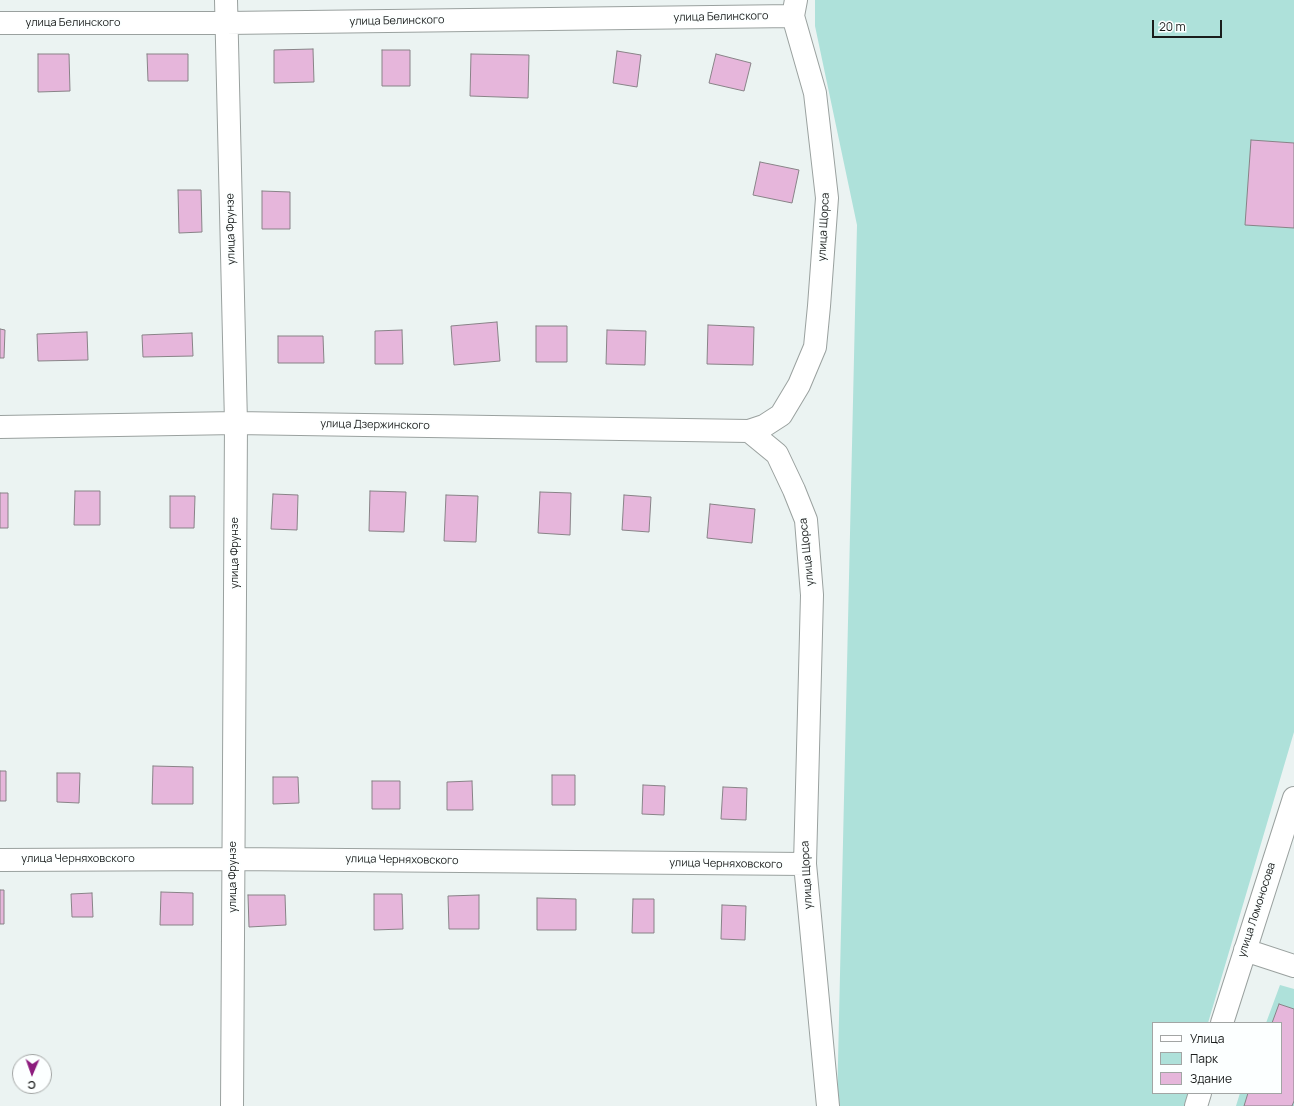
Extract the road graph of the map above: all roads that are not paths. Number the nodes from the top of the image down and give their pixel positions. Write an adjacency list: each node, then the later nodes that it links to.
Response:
1 (226, 0): 4 (street, улица Фрунзе)
2 (795, 8): 4 (street, улица Белинского); 7 (street, улица Щорса)
3 (0, 23): 4 (street, улица Белинского)
4 (226, 23): 5 (street, улица Фрунзе)
5 (236, 423): 6 (street, улица Дзержинского); 7 (street, улица Дзержинского); 9 (street, улица Фрунзе)
6 (0, 427)
7 (749, 431): 11 (street, улица Щорса)
8 (1294, 798): 12 (street, улица Ломоносова)
9 (233, 859): 10 (street, улица Черняховского); 11 (street, улица Черняховского); 16 (street, улица Фрунзе)
10 (0, 860)
11 (805, 864): 17 (street, улица Щорса)
12 (1244, 950): 13 (street); 14 (street, улица Ломоносова)
13 (1294, 966)
14 (1222, 1022)
15 (1200, 1094): 18 (street)
16 (232, 1106)
17 (828, 1106)
18 (1196, 1106)

